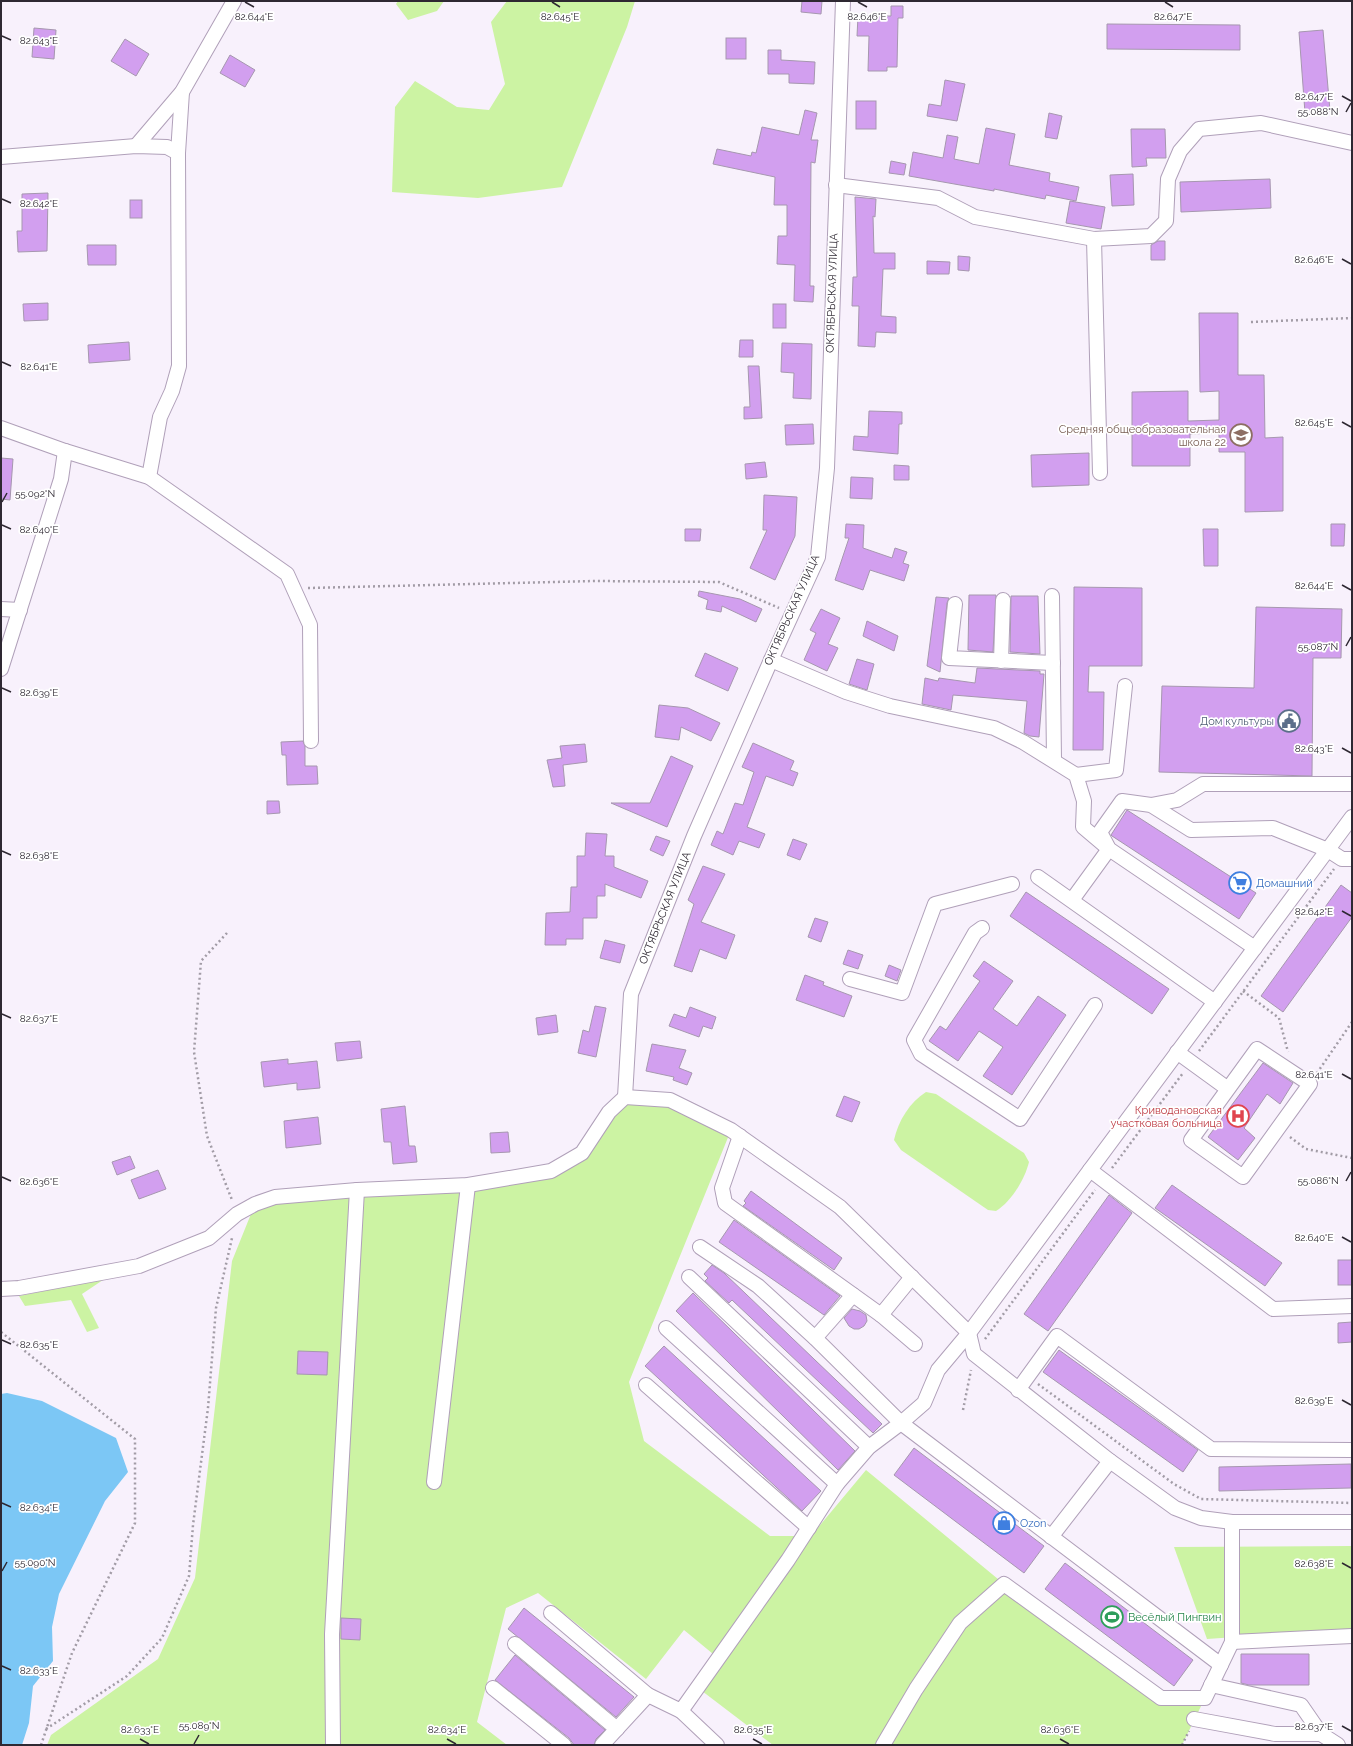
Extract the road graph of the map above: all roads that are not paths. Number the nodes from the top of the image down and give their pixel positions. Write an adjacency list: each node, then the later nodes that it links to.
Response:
1 (234, 1): 3 (street)
2 (842, 1): 8 (street, ОКТЯБРЬСКАЯ УЛИЦА)
3 (182, 92): 5 (street); 6 (street)
4 (1352, 143): 9 (street)
5 (136, 146): 6 (street); 7 (street)
6 (178, 153): 13 (street)
7 (1, 157)
8 (836, 185): 9 (street); 19 (street, ОКТЯБРЬСКАЯ УЛИЦА)
9 (1094, 239): 12 (street)
10 (1, 428): 11 (street)
11 (64, 451): 13 (street); 18 (street)
12 (1100, 473)
13 (149, 477): 24 (street)
14 (1052, 596): 21 (street)
15 (1003, 600): 20 (street)
16 (956, 604): 20 (street)
17 (1, 609): 18 (street)
18 (20, 610): 22 (street)
19 (771, 660): 25 (street); 43 (street, ОКТЯБРЬСКАЯ УЛИЦА)
20 (1001, 661): 21 (street)
21 (1053, 663): 25 (street)
22 (1, 669)
23 (1125, 686): 26 (street)
24 (311, 741)
25 (1054, 760): 26 (street)
26 (1076, 775): 30 (street)
27 (1352, 784): 28 (street)
28 (1151, 805): 30 (street); 31 (street)
29 (1352, 817): 31 (street)
30 (1108, 849): 35 (street); 37 (street)
31 (1328, 850): 32 (street); 37 (street)
32 (1347, 859)
33 (1038, 877): 35 (street)
34 (1012, 884): 38 (street)
35 (1072, 900): 39 (street)
36 (982, 928): 40 (street)
37 (1255, 948): 39 (street)
38 (850, 980)
39 (1214, 1002): 41 (street)
40 (1096, 1005)
41 (1177, 1052): 42 (street); 45 (street)
42 (1228, 1089): 42 (street)
43 (625, 1097): 44 (street); 46 (street)
44 (740, 1136): 50 (street); 52 (street)
45 (1090, 1170): 53 (street); 56 (street)
46 (468, 1185): 47 (street); 65 (street)
47 (357, 1190): 51 (street); 83 (street)
48 (700, 1247): 57 (street)
49 (689, 1277): 62 (street)
50 (912, 1277): 54 (street); 56 (street)
51 (1, 1289)
52 (853, 1295): 54 (street); 57 (street)
53 (1352, 1306)
54 (881, 1315): 58 (street)
55 (666, 1328): 66 (street)
56 (969, 1333): 60 (street); 61 (street)
57 (815, 1338): 61 (street)
58 (916, 1344)
59 (646, 1385): 69 (street)
60 (1018, 1390): 63 (street); 64 (street)
61 (901, 1423): 62 (street); 70 (street)
62 (869, 1447): 66 (street)
63 (1352, 1450)
64 (1110, 1461): 67 (street); 70 (street)
65 (434, 1482)
66 (837, 1484): 69 (street)
67 (1232, 1522): 68 (street); 73 (street)
68 (1352, 1522)
69 (809, 1528): 79 (street)
70 (1051, 1537): 75 (street)
71 (552, 1613): 78 (street)
72 (1352, 1636): 73 (street)
73 (1232, 1642): 75 (street)
74 (515, 1644): 81 (street)
75 (1220, 1665): 76 (street)
76 (1211, 1685): 82 (street); 87 (street)
77 (493, 1688): 84 (street)
78 (648, 1694): 79 (street); 81 (street)
79 (681, 1711): 86 (street)
80 (1194, 1719): 82 (street)
81 (617, 1729): 85 (street)
82 (1321, 1734): 88 (street)
83 (333, 1745)
84 (564, 1745)
85 (602, 1745)
86 (717, 1745)
87 (883, 1745)
88 (1338, 1745)

